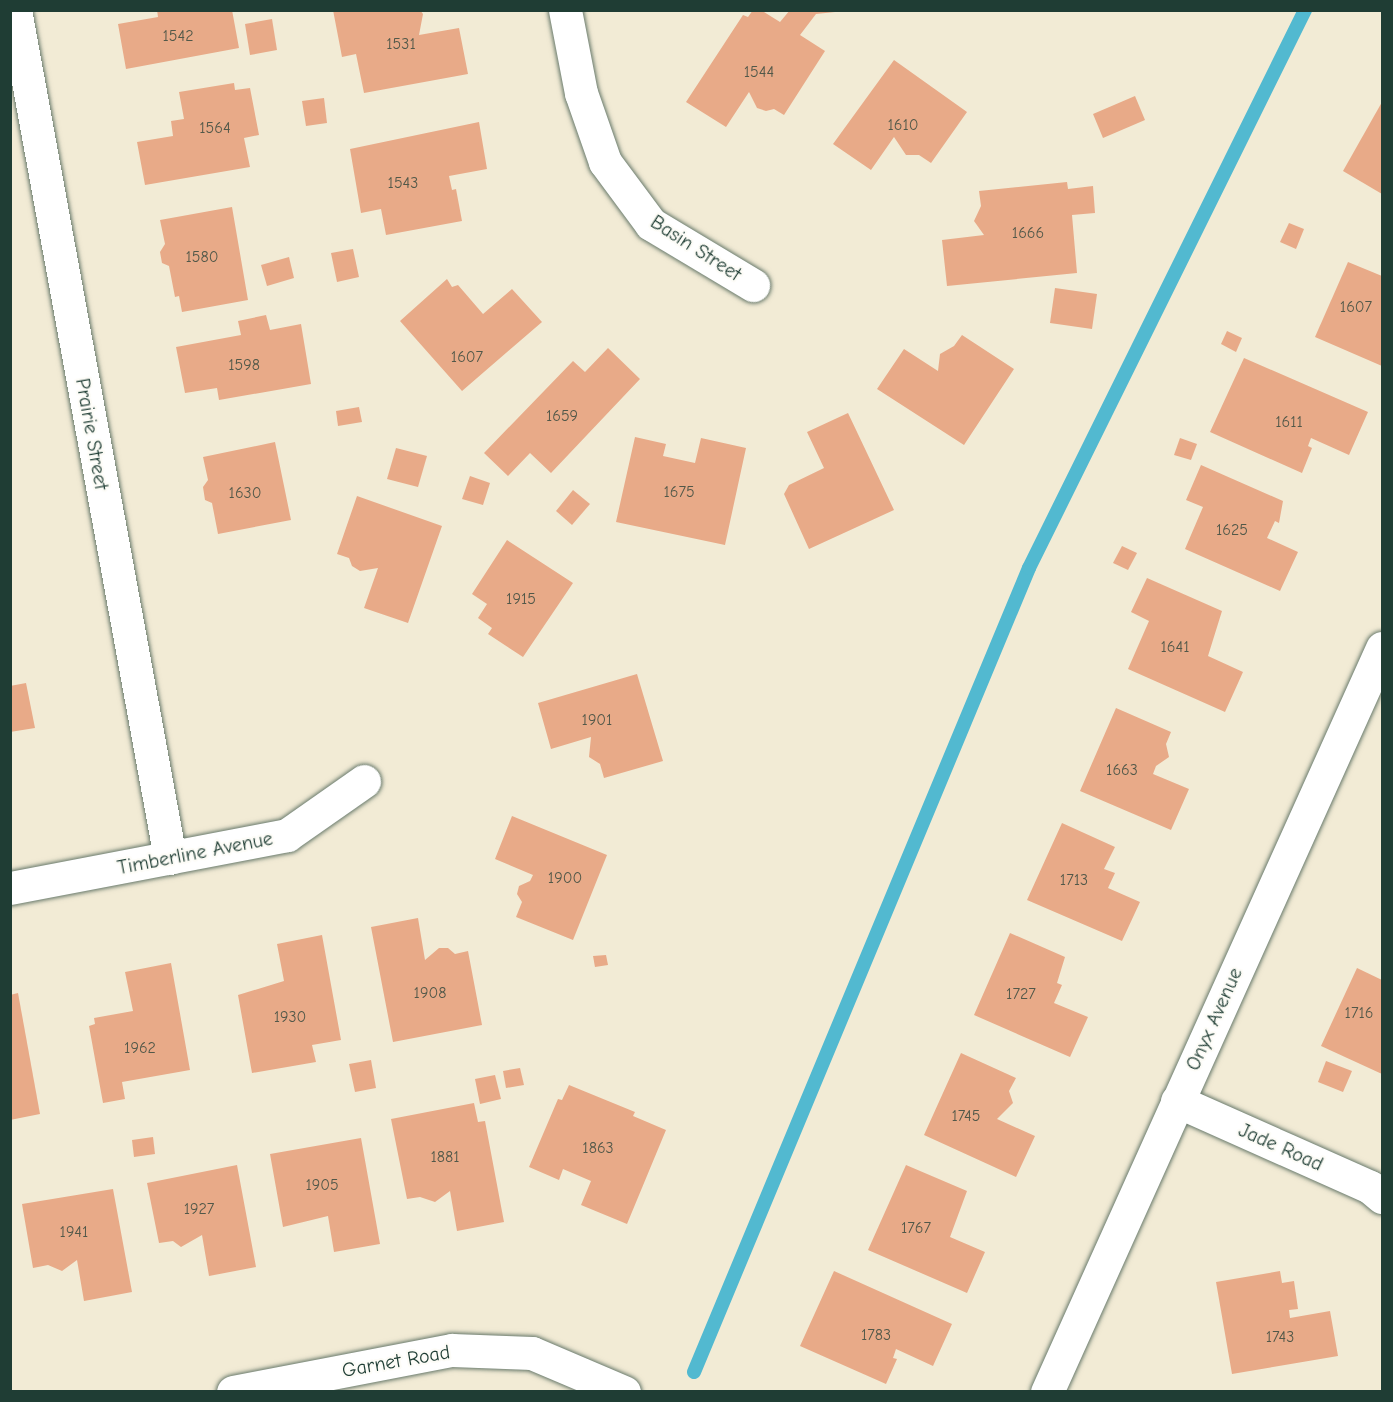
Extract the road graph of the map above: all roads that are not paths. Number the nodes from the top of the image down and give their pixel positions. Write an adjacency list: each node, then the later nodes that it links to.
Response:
1 (15, 10): 6 (street, Prairie Street)
2 (565, 10): 3 (street, Basin Street)
3 (753, 285)
4 (1383, 648): 8 (street, Onyx Avenue)
5 (364, 782): 6 (street, Timberline Avenue)
6 (170, 858): 7 (street, Timberline Avenue)
7 (10, 888)
8 (1177, 1101): 9 (street, Jade Road); 12 (street, Onyx Avenue)
9 (1383, 1197)
10 (233, 1392): 11 (street, Garnet Road)
11 (624, 1392)
12 (1047, 1392)

